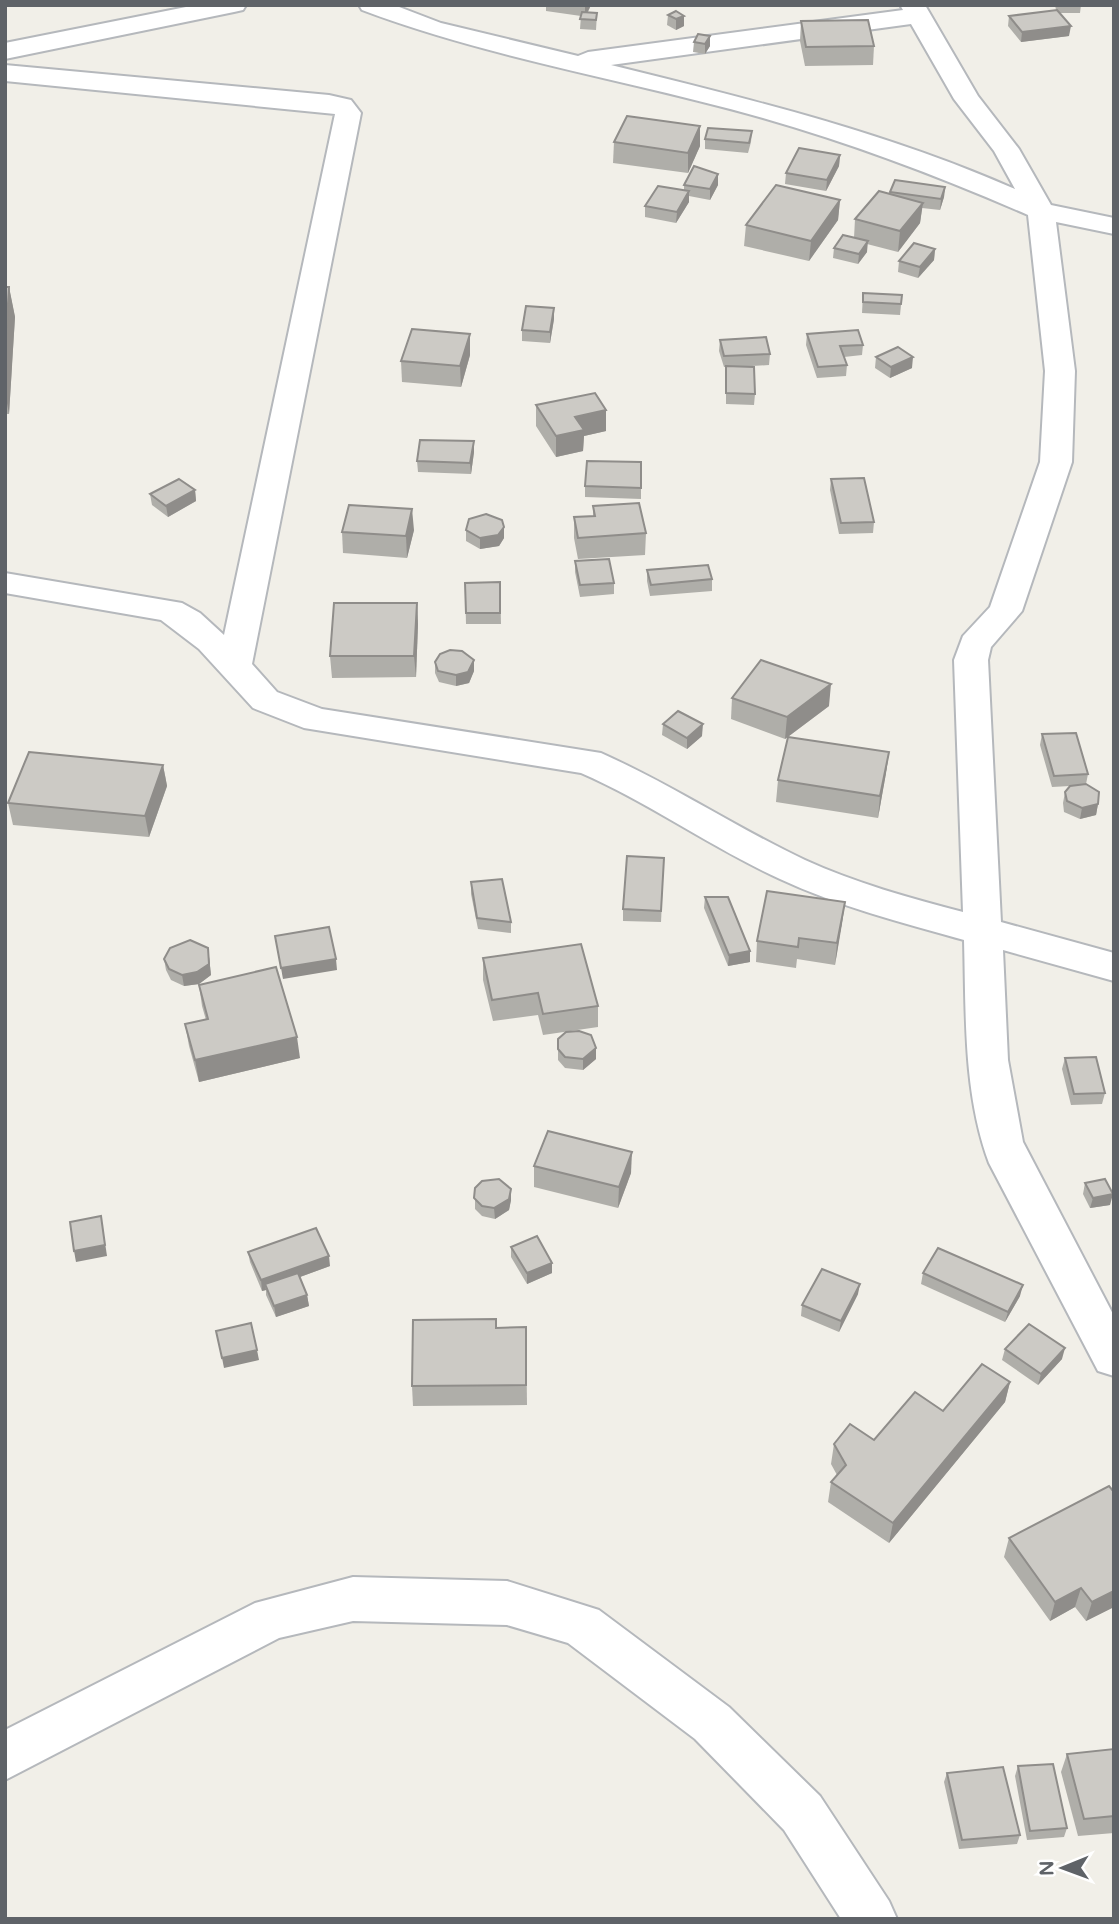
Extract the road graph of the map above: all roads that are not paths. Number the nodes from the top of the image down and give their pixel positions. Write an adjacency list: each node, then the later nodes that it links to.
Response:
1 (234, 5): 4 (street)
2 (371, 5): 5 (street)
3 (915, 10): 5 (street); 7 (street)
4 (5, 51)
5 (569, 63): 7 (street)
6 (5, 74): 10 (street)
7 (1041, 211): 8 (street); 11 (street)
8 (1114, 226)
9 (5, 583): 10 (street)
10 (235, 664): 11 (street)
11 (984, 934): 12 (street); 13 (street)
12 (1114, 967)
13 (1114, 1358)
14 (5, 1756): 15 (street)
15 (871, 1919)

